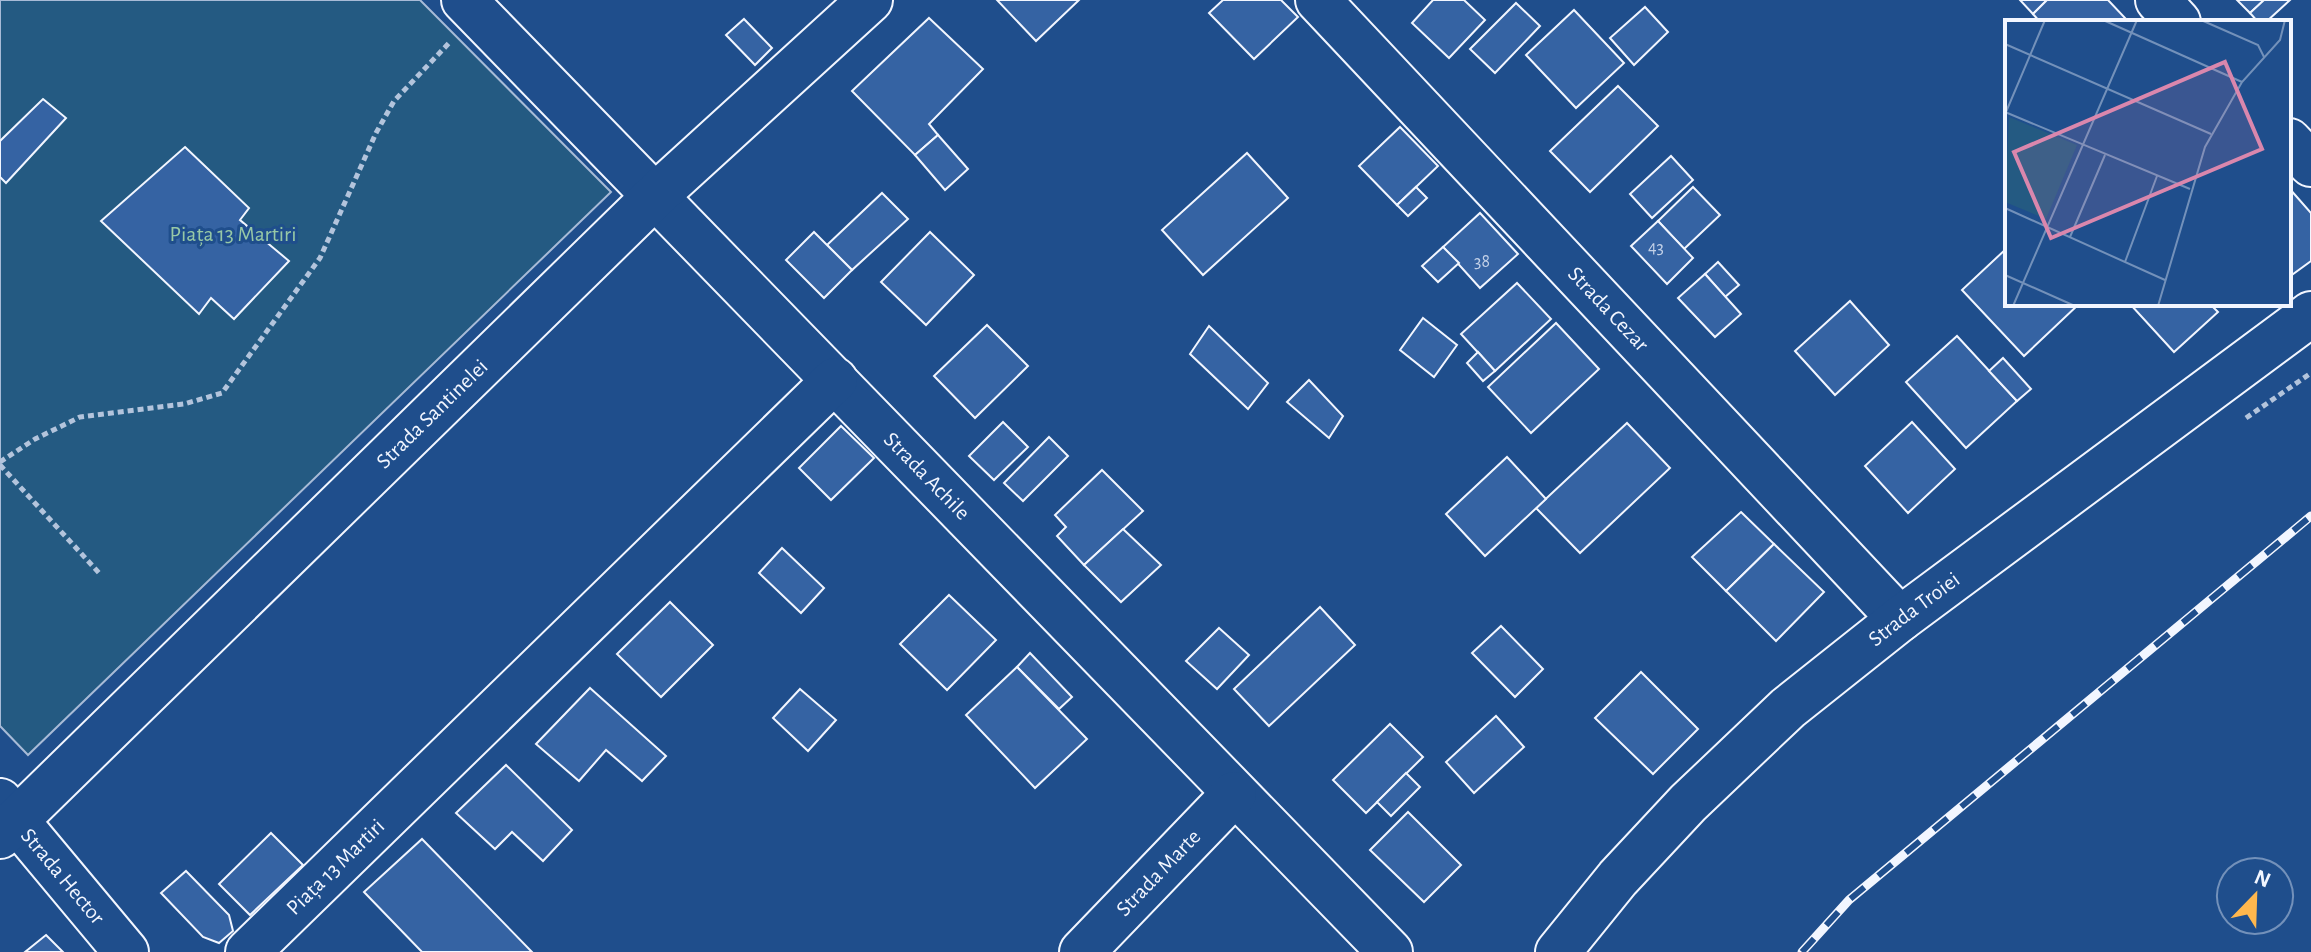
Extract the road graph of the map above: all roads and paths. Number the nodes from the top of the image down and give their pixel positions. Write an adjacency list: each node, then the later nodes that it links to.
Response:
1 (870, 0): 8 (street, Strada Santinelei)
2 (1318, 0): 13 (street, Strada Cezar)
3 (2158, 0): 5 (street)
4 (471, 7): 8 (street, Strada Achile); 11 (path)
5 (2176, 20)
6 (2291, 143): 7 (street)
7 (2311, 164)
8 (654, 197): 10 (street, Strada Achile); 15 (street, Strada Santinelei)
9 (2311, 314): 13 (street, Strada Troiei)
10 (835, 380): 14 (street, Strada Achile); 17 (street, Piața 13 Martiri)
11 (0, 464): 12 (path)
12 (100, 574)
13 (1900, 619): 20 (street, Strada Troiei)
14 (1234, 794): 18 (street, Strada Marte); 19 (street, Strada Achile)
15 (6, 819): 16 (street, Strada Hector)
16 (126, 952)
17 (248, 952)
18 (1082, 952)
19 (1390, 952)
20 (1558, 952)

